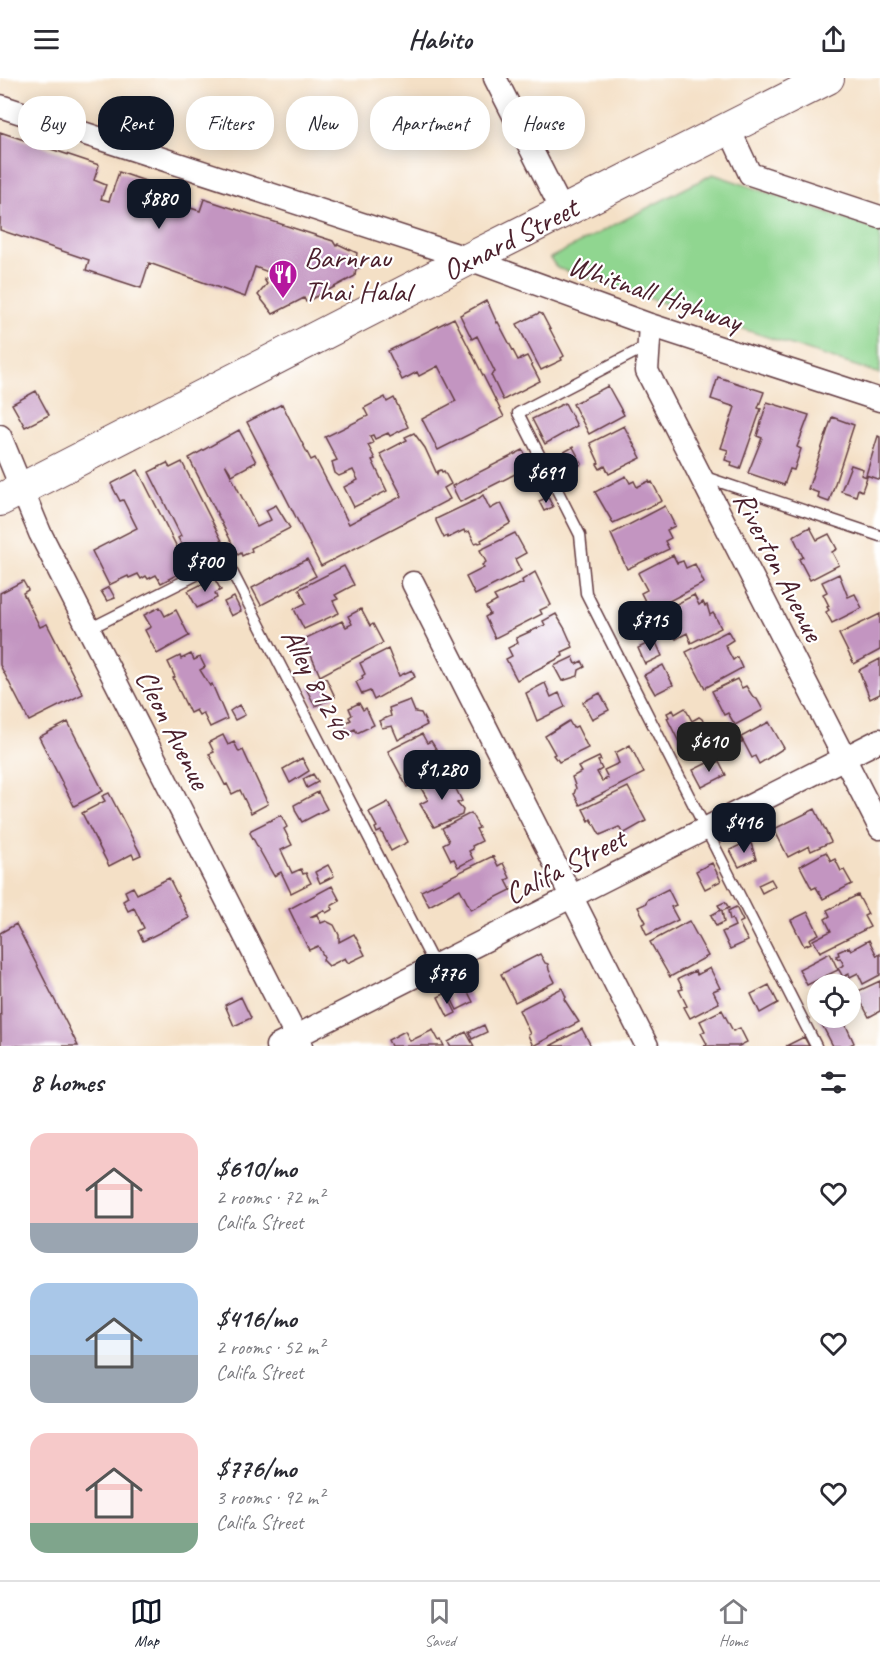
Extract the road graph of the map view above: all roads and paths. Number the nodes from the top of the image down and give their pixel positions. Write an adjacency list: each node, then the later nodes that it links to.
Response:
1 (495, 78): 5 (street)
2 (828, 78): 4 (main road, Oxnard Street)
3 (0, 106): 7 (street, Whitnall Highway)
4 (729, 129): 5 (main road, Oxnard Street); 6 (street)
5 (563, 212): 7 (main road, Oxnard Street)
6 (880, 217)
7 (469, 259): 8 (street, Whitnall Highway); 12 (main road, Oxnard Street)
8 (649, 335): 9 (street, Whitnall Highway); 11 (street, Riverton Avenue); 18 (lane)
9 (880, 400)
10 (0, 436): 12 (street, Cleon Avenue)
11 (699, 475): 13 (lane); 17 (street, Riverton Avenue)
12 (11, 494): 15 (street, Cleon Avenue)
13 (880, 536)
14 (413, 583): 20 (street)
15 (89, 629): 21 (lane, Alley 81246); 22 (street, Cleon Avenue)
16 (880, 741): 17 (street, Califa Street)
17 (845, 758): 18 (street, Califa Street); 19 (street, Riverton Avenue)
18 (704, 828): 20 (street, Califa Street); 24 (lane)
19 (880, 828)
20 (572, 897): 21 (street, Califa Street); 23 (street)
21 (435, 966): 22 (street, Califa Street)
22 (291, 1043)
23 (647, 1046)
24 (816, 1046)

